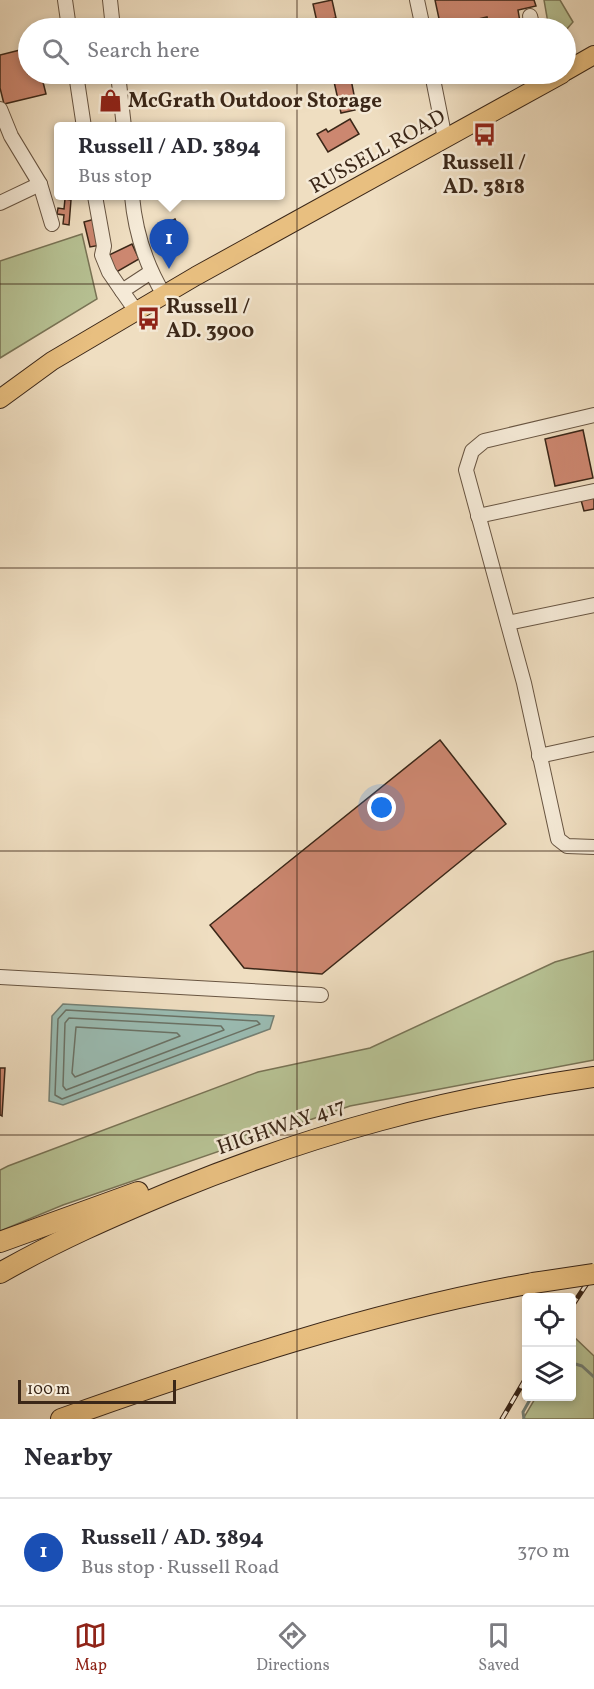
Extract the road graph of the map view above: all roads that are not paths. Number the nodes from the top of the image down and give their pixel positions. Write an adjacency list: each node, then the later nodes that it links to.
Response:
1 (65, 0): 4 (lane)
2 (110, 0): 5 (lane)
3 (417, 0): 6 (lane)
4 (68, 18)
5 (112, 18)
6 (421, 18)
7 (594, 55): 8 (main road, RUSSELL ROAD)
8 (576, 64)
9 (78, 84): 14 (lane)
10 (119, 84): 15 (lane)
11 (434, 84): 16 (lane)
12 (540, 84): 16 (main road, RUSSELL ROAD)
13 (0, 109): 17 (lane)
14 (83, 122)
15 (124, 122)
16 (445, 139): 24 (main road, RUSSELL ROAD)
17 (40, 184): 20 (lane); 21 (lane)
18 (96, 200): 23 (lane)
19 (132, 200): 22 (lane)
20 (0, 203)
21 (52, 224)
22 (151, 272): 23 (lane); 24 (lane)
23 (122, 291): 25 (lane)
24 (164, 295): 25 (main road, RUSSELL ROAD)
25 (135, 311): 26 (main road, RUSSELL ROAD)
26 (0, 399)
27 (594, 416): 29 (lane)
28 (594, 491): 29 (lane)
29 (478, 516): 31 (lane)
30 (594, 605): 31 (lane)
31 (508, 623): 33 (lane)
32 (594, 744): 33 (lane)
33 (538, 756): 34 (lane)
34 (594, 847)
35 (0, 977): 36 (lane)
36 (321, 995)
37 (594, 1077): 38 (highway, HIGHWAY 417)
38 (318, 1137): 39 (highway); 40 (highway, HIGHWAY 417)
39 (0, 1242)
40 (0, 1273)
41 (594, 1274): 42 (highway, bridge)
42 (61, 1419)

